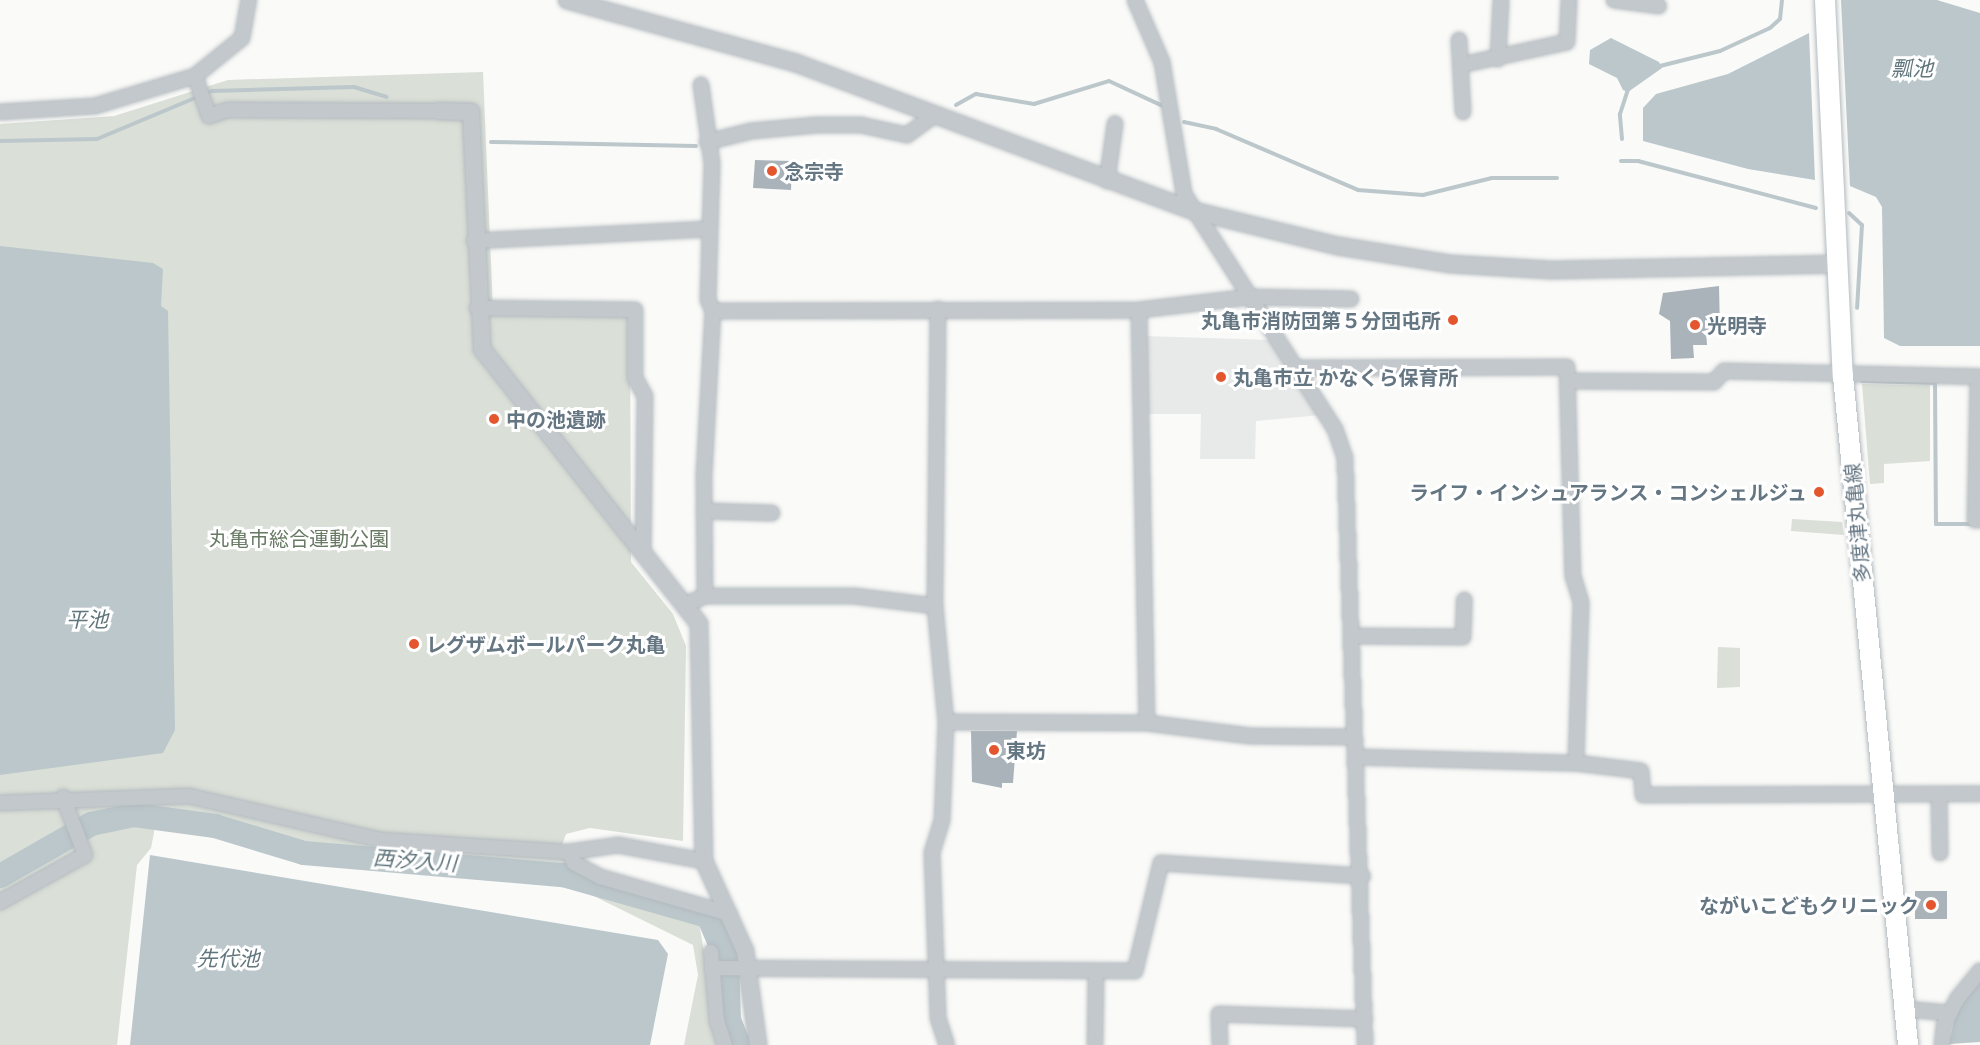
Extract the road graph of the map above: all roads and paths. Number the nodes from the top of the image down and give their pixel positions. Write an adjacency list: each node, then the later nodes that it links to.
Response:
1 (249, 0): 12 (street)
2 (567, 0): 17 (street)
3 (1135, 0): 21 (street)
4 (1501, 0): 10 (street)
5 (1569, 0): 10 (street)
6 (1614, 0): 8 (street)
7 (1825, 0): 24 (main road, 多度津丸亀線)
8 (1659, 6)
9 (1459, 40): 11 (street)
10 (1498, 59): 11 (street)
11 (1461, 65): 16 (street)
12 (195, 76): 14 (street); 15 (street)
13 (701, 85): 19 (street)
14 (439, 111): 23 (street)
15 (0, 112)
16 (1463, 112)
17 (934, 116): 19 (street); 20 (street)
18 (1115, 124): 20 (street)
19 (706, 142): 22 (street)
20 (1107, 181): 21 (street)
21 (1193, 211): 24 (street); 25 (street)
22 (708, 229): 23 (street); 30 (street)
23 (474, 241): 27 (street)
24 (1835, 264): 32 (main road, 多度津丸亀線)
25 (1250, 297): 26 (street); 29 (street); 31 (street)
26 (1351, 299)
27 (477, 308): 39 (street); 39 (street)
28 (938, 309): 29 (street); 30 (street); 43 (street)
29 (1139, 310): 46 (street)
30 (713, 311): 36 (street)
31 (1297, 368): 34 (street); 44 (street)
32 (1843, 376): 33 (street); 34 (street); 52 (main road, 多度津丸亀線)
33 (1979, 377): 35 (street)
34 (1570, 381): 49 (street)
35 (1978, 452): 38 (street)
36 (704, 511): 37 (street); 40 (street)
37 (772, 513)
38 (1980, 520)
39 (643, 550): 42 (street)
40 (705, 596): 42 (street); 43 (street)
41 (1464, 600): 44 (street)
42 (687, 604): 57 (street)
43 (935, 606): 45 (street)
44 (1351, 636): 47 (street)
45 (946, 722): 46 (street); 64 (street)
46 (1147, 723): 47 (street)
47 (1354, 737): 48 (street)
48 (1356, 757): 49 (street); 58 (street)
49 (1576, 763): 52 (street)
50 (1939, 794): 51 (street); 52 (street); 56 (street)
51 (1980, 794)
52 (1882, 795): 67 (main road, 多度津丸亀線)
53 (63, 797): 54 (street); 55 (street); 59 (street)
54 (0, 803)
55 (569, 852): 57 (street); 60 (street)
56 (1940, 853)
57 (704, 861): 60 (street)
58 (1363, 876): 65 (street); 69 (street)
59 (0, 902)
60 (730, 914): 63 (street)
61 (711, 952): 62 (street)
62 (712, 968): 63 (street); 70 (street)
63 (744, 970): 64 (street); 71 (street)
64 (937, 970): 65 (street); 72 (street)
65 (1096, 971): 73 (street)
66 (1980, 971): 68 (street)
67 (1904, 1009): 68 (street); 76 (main road, 多度津丸亀線)
68 (1950, 1013): 77 (street)
69 (1365, 1019): 74 (street); 75 (street)
70 (725, 1045)
71 (758, 1045)
72 (946, 1045)
73 (1095, 1045)
74 (1220, 1045)
75 (1365, 1045)
76 (1908, 1045)
77 (1942, 1045)

